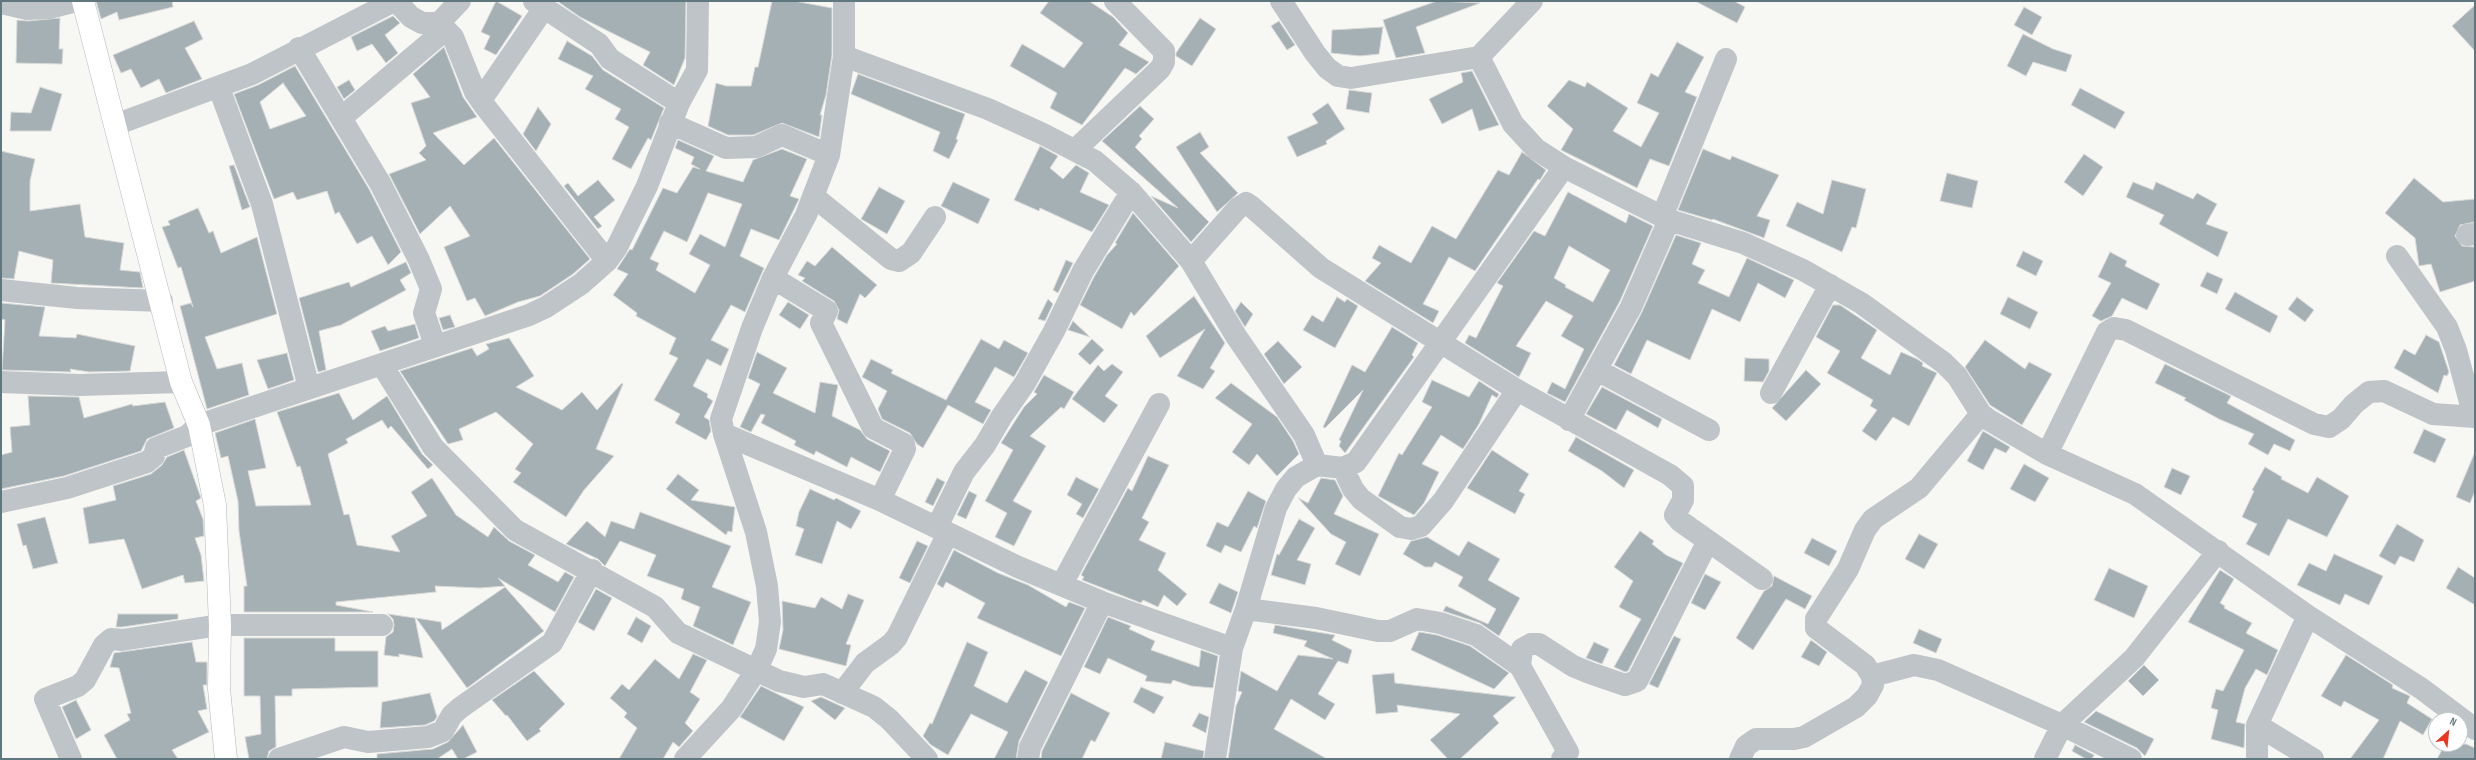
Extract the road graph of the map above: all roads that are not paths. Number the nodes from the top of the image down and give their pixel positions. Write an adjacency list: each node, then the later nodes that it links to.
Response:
1 (76, 1): 10 (street)
2 (83, 1): 22 (main road)
3 (395, 1): 12 (street); 13 (street)
4 (460, 1): 12 (street)
5 (698, 1): 19 (street)
6 (844, 1): 14 (street)
7 (1115, 1): 23 (street)
8 (1281, 1): 15 (street)
9 (1532, 1): 15 (street)
10 (1, 3)
11 (539, 4): 18 (street); 19 (street)
12 (442, 26): 18 (street); 20 (street)
13 (299, 48): 17 (street); 20 (street)
14 (844, 56): 23 (street); 24 (street)
15 (1479, 57): 25 (street)
16 (1726, 59): 29 (street)
17 (219, 88): 22 (street); 43 (street)
18 (481, 100): 31 (street)
19 (679, 102): 21 (street)
20 (341, 118): 38 (street)
21 (670, 123): 24 (street); 31 (street)
22 (115, 125): 36 (main road)
23 (1075, 150): 26 (street)
24 (829, 155): 27 (street)
25 (1564, 167): 29 (street); 37 (street)
26 (1131, 192): 32 (street); 58 (street)
27 (813, 196): 28 (street); 33 (street)
28 (935, 217)
29 (1666, 219): 34 (street); 40 (street)
30 (2397, 256): 48 (street)
31 (608, 261): 38 (street)
32 (1191, 261): 37 (street); 54 (street)
33 (773, 278): 52 (street); 56 (street)
34 (1830, 285): 45 (street); 47 (street)
35 (1, 290): 36 (street)
36 (162, 301): 42 (main road)
37 (1442, 342): 44 (street); 55 (street)
38 (436, 345): 39 (street)
39 (382, 365): 43 (street); 61 (street)
40 (1597, 370): 49 (street); 51 (street)
41 (1, 382): 42 (street)
42 (181, 382): 50 (main road)
43 (309, 388): 50 (street)
44 (1517, 390): 49 (street); 55 (street)
45 (1771, 393)
46 (1160, 404): 63 (street)
47 (1981, 414): 53 (street); 72 (street)
48 (2475, 417): 53 (street)
49 (1570, 420): 59 (street)
50 (199, 425): 57 (street); 67 (main road)
51 (1709, 430)
52 (724, 434): 56 (street); 71 (street)
53 (2047, 454): 60 (street)
54 (1317, 465): 55 (street); 65 (street)
55 (1343, 468)
56 (880, 500): 58 (street)
57 (1, 502)
58 (942, 530): 63 (street); 73 (street)
59 (1708, 541): 62 (street); 70 (street)
60 (2218, 551): 66 (street); 74 (street)
61 (592, 570): 71 (street); 79 (street)
62 (1762, 579)
63 (1062, 584): 64 (street)
64 (1102, 602): 69 (street); 82 (street)
65 (1246, 609): 69 (street); 70 (street)
66 (2308, 616): 75 (street); 76 (street)
67 (220, 625): 68 (street); 77 (street); 78 (main road)
68 (382, 625)
69 (1232, 648): 83 (street)
70 (1520, 666): 84 (street)
71 (757, 669): 73 (street); 80 (street)
72 (1872, 676): 74 (street); 85 (street)
73 (842, 693): 81 (street)
74 (2062, 725): 86 (street); 87 (street)
75 (2257, 725): 88 (street); 89 (street)
76 (2475, 729)
77 (71, 759)
78 (226, 759)
79 (279, 759)
80 (685, 759)
81 (927, 759)
82 (1028, 759)
83 (1215, 759)
84 (1562, 759)
85 (1740, 759)
86 (2045, 759)
87 (2131, 759)
88 (2257, 759)
89 (2313, 759)

